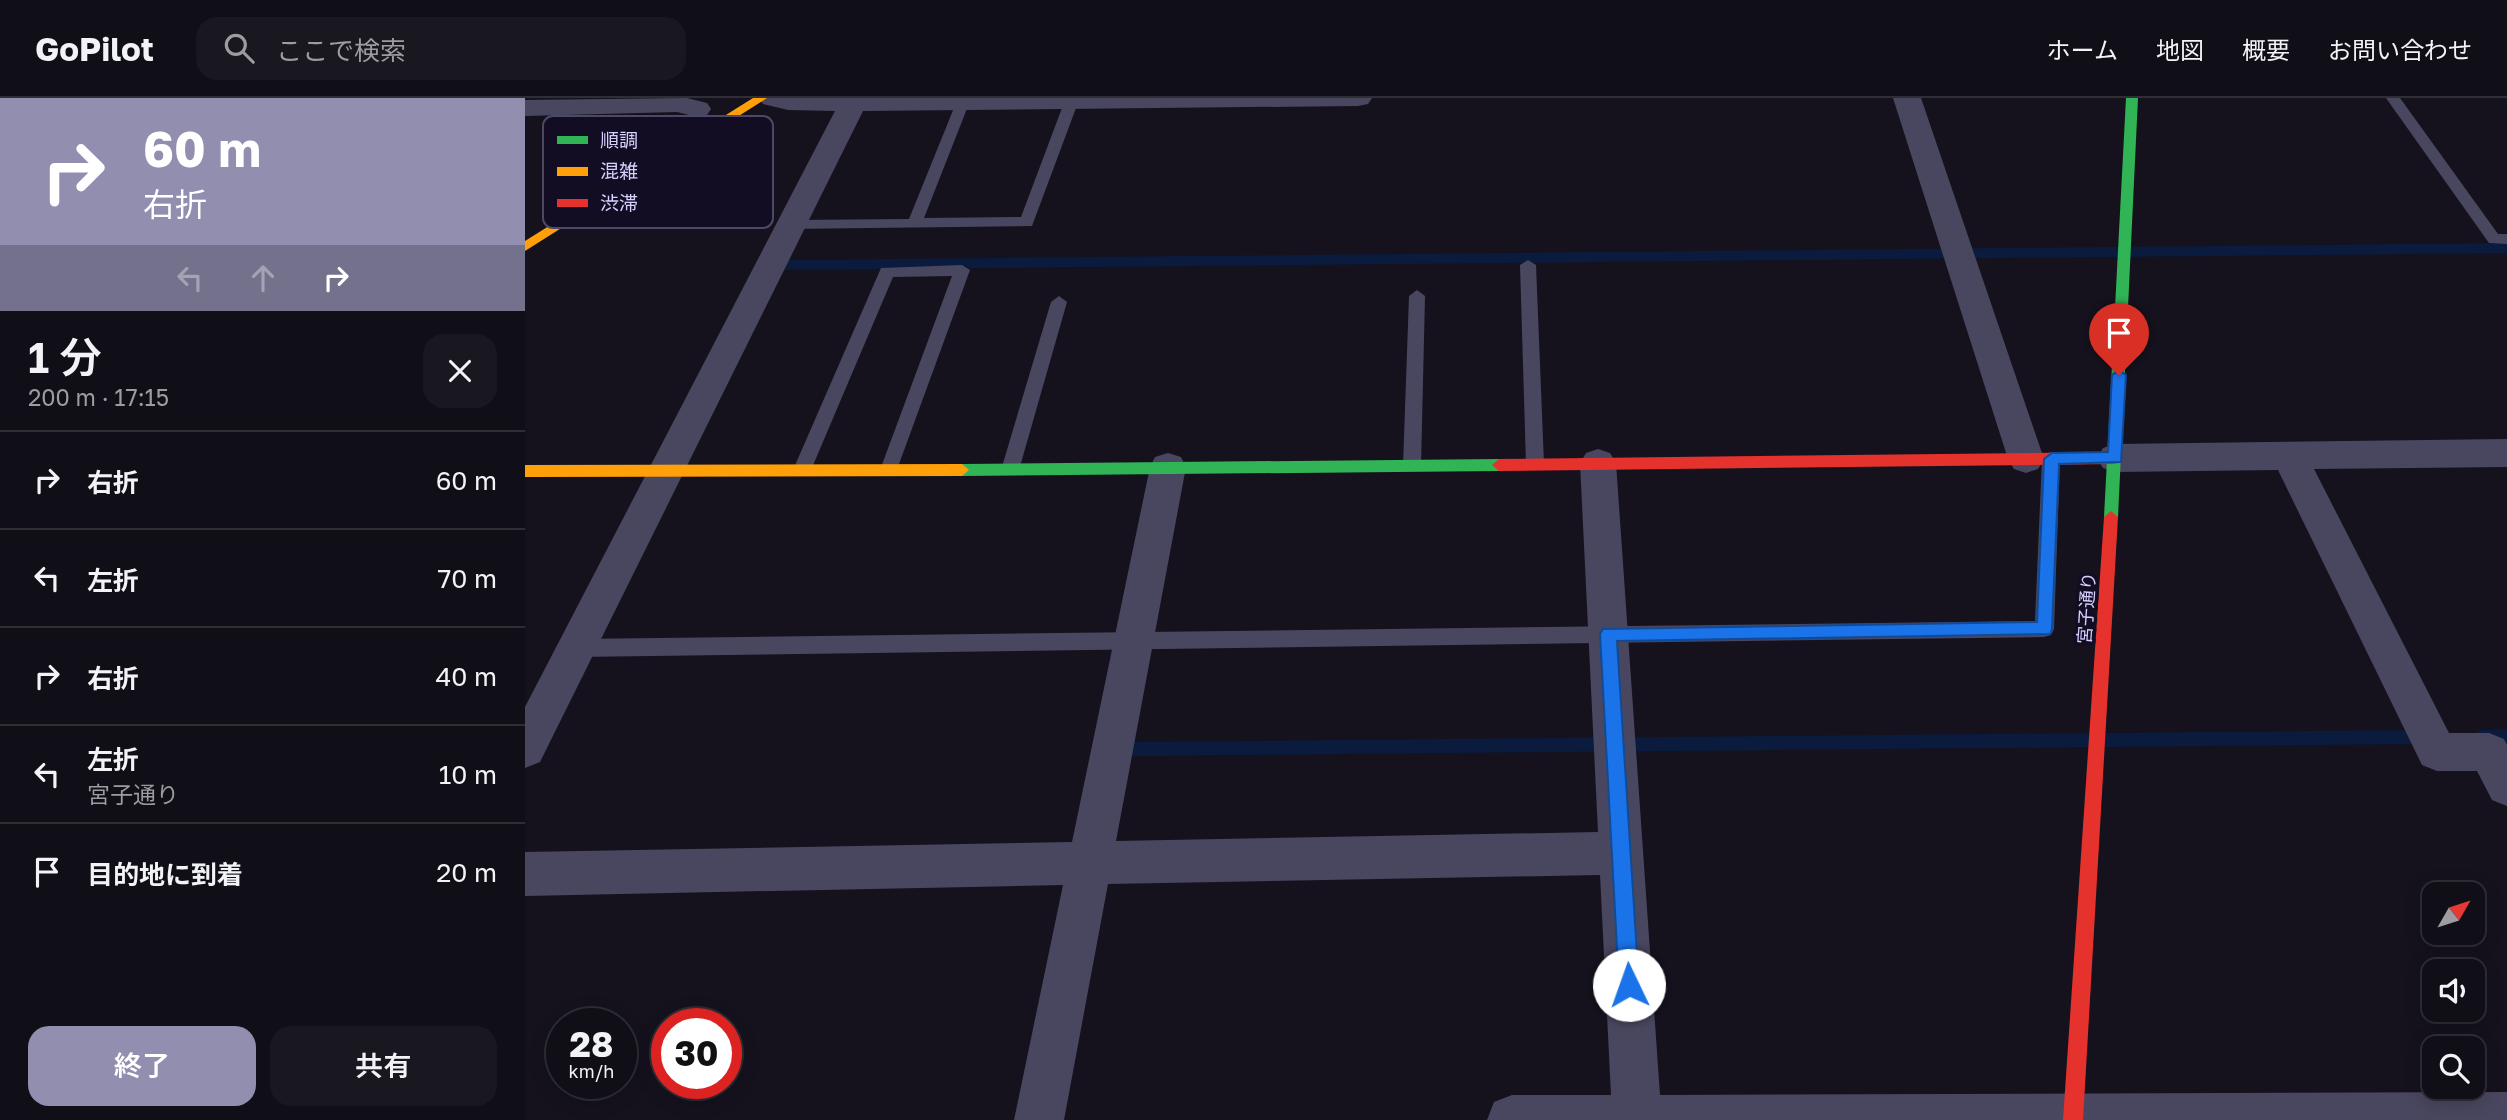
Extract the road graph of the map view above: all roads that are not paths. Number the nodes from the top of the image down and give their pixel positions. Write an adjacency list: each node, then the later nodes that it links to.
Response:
1 (761, 98): 12 (main road)
2 (773, 98): 9 (street)
3 (1358, 98): 7 (street)
4 (1907, 98): 24 (street)
5 (2132, 98): 23 (main road, 宮子通り)
6 (2393, 98): 16 (lane)
7 (1072, 100): 8 (street); 13 (lane)
8 (963, 101): 9 (street); 13 (lane)
9 (853, 103): 14 (street)
10 (525, 108): 11 (street)
11 (695, 110)
12 (732, 116)
13 (915, 223): 14 (lane)
14 (792, 225): 33 (street)
15 (555, 228): 17 (main road)
16 (2507, 239)
17 (525, 247)
18 (1528, 265): 26 (lane)
19 (1417, 296): 27 (lane)
20 (1059, 302): 31 (lane)
21 (2507, 453): 22 (street)
22 (2289, 455): 23 (street); 38 (street)
23 (2115, 458): 24 (main road); 44 (main road, 宮子通り)
24 (2039, 459): 25 (main road); 34 (lane)
25 (1598, 463): 26 (main road); 34 (street)
26 (1535, 464): 27 (main road)
27 (1412, 465): 28 (main road)
28 (1168, 467): 31 (main road); 35 (street)
29 (802, 470): 30 (main road); 30 (lane); 33 (main road)
30 (889, 470): 31 (main road)
31 (1010, 470)
32 (525, 471): 33 (main road)
33 (666, 472): 36 (street)
34 (1608, 634): 35 (lane); 39 (street)
35 (1133, 641): 36 (lane); 40 (street)
36 (576, 648): 37 (street)
37 (525, 749)
38 (2507, 786)
39 (1621, 853): 40 (street); 43 (street)
40 (1090, 861): 41 (street); 45 (street)
41 (525, 874)
42 (2507, 1117): 44 (street)
43 (1637, 1119): 44 (street); 46 (street)
44 (2073, 1119)
45 (1039, 1120)
46 (1512, 1120)

